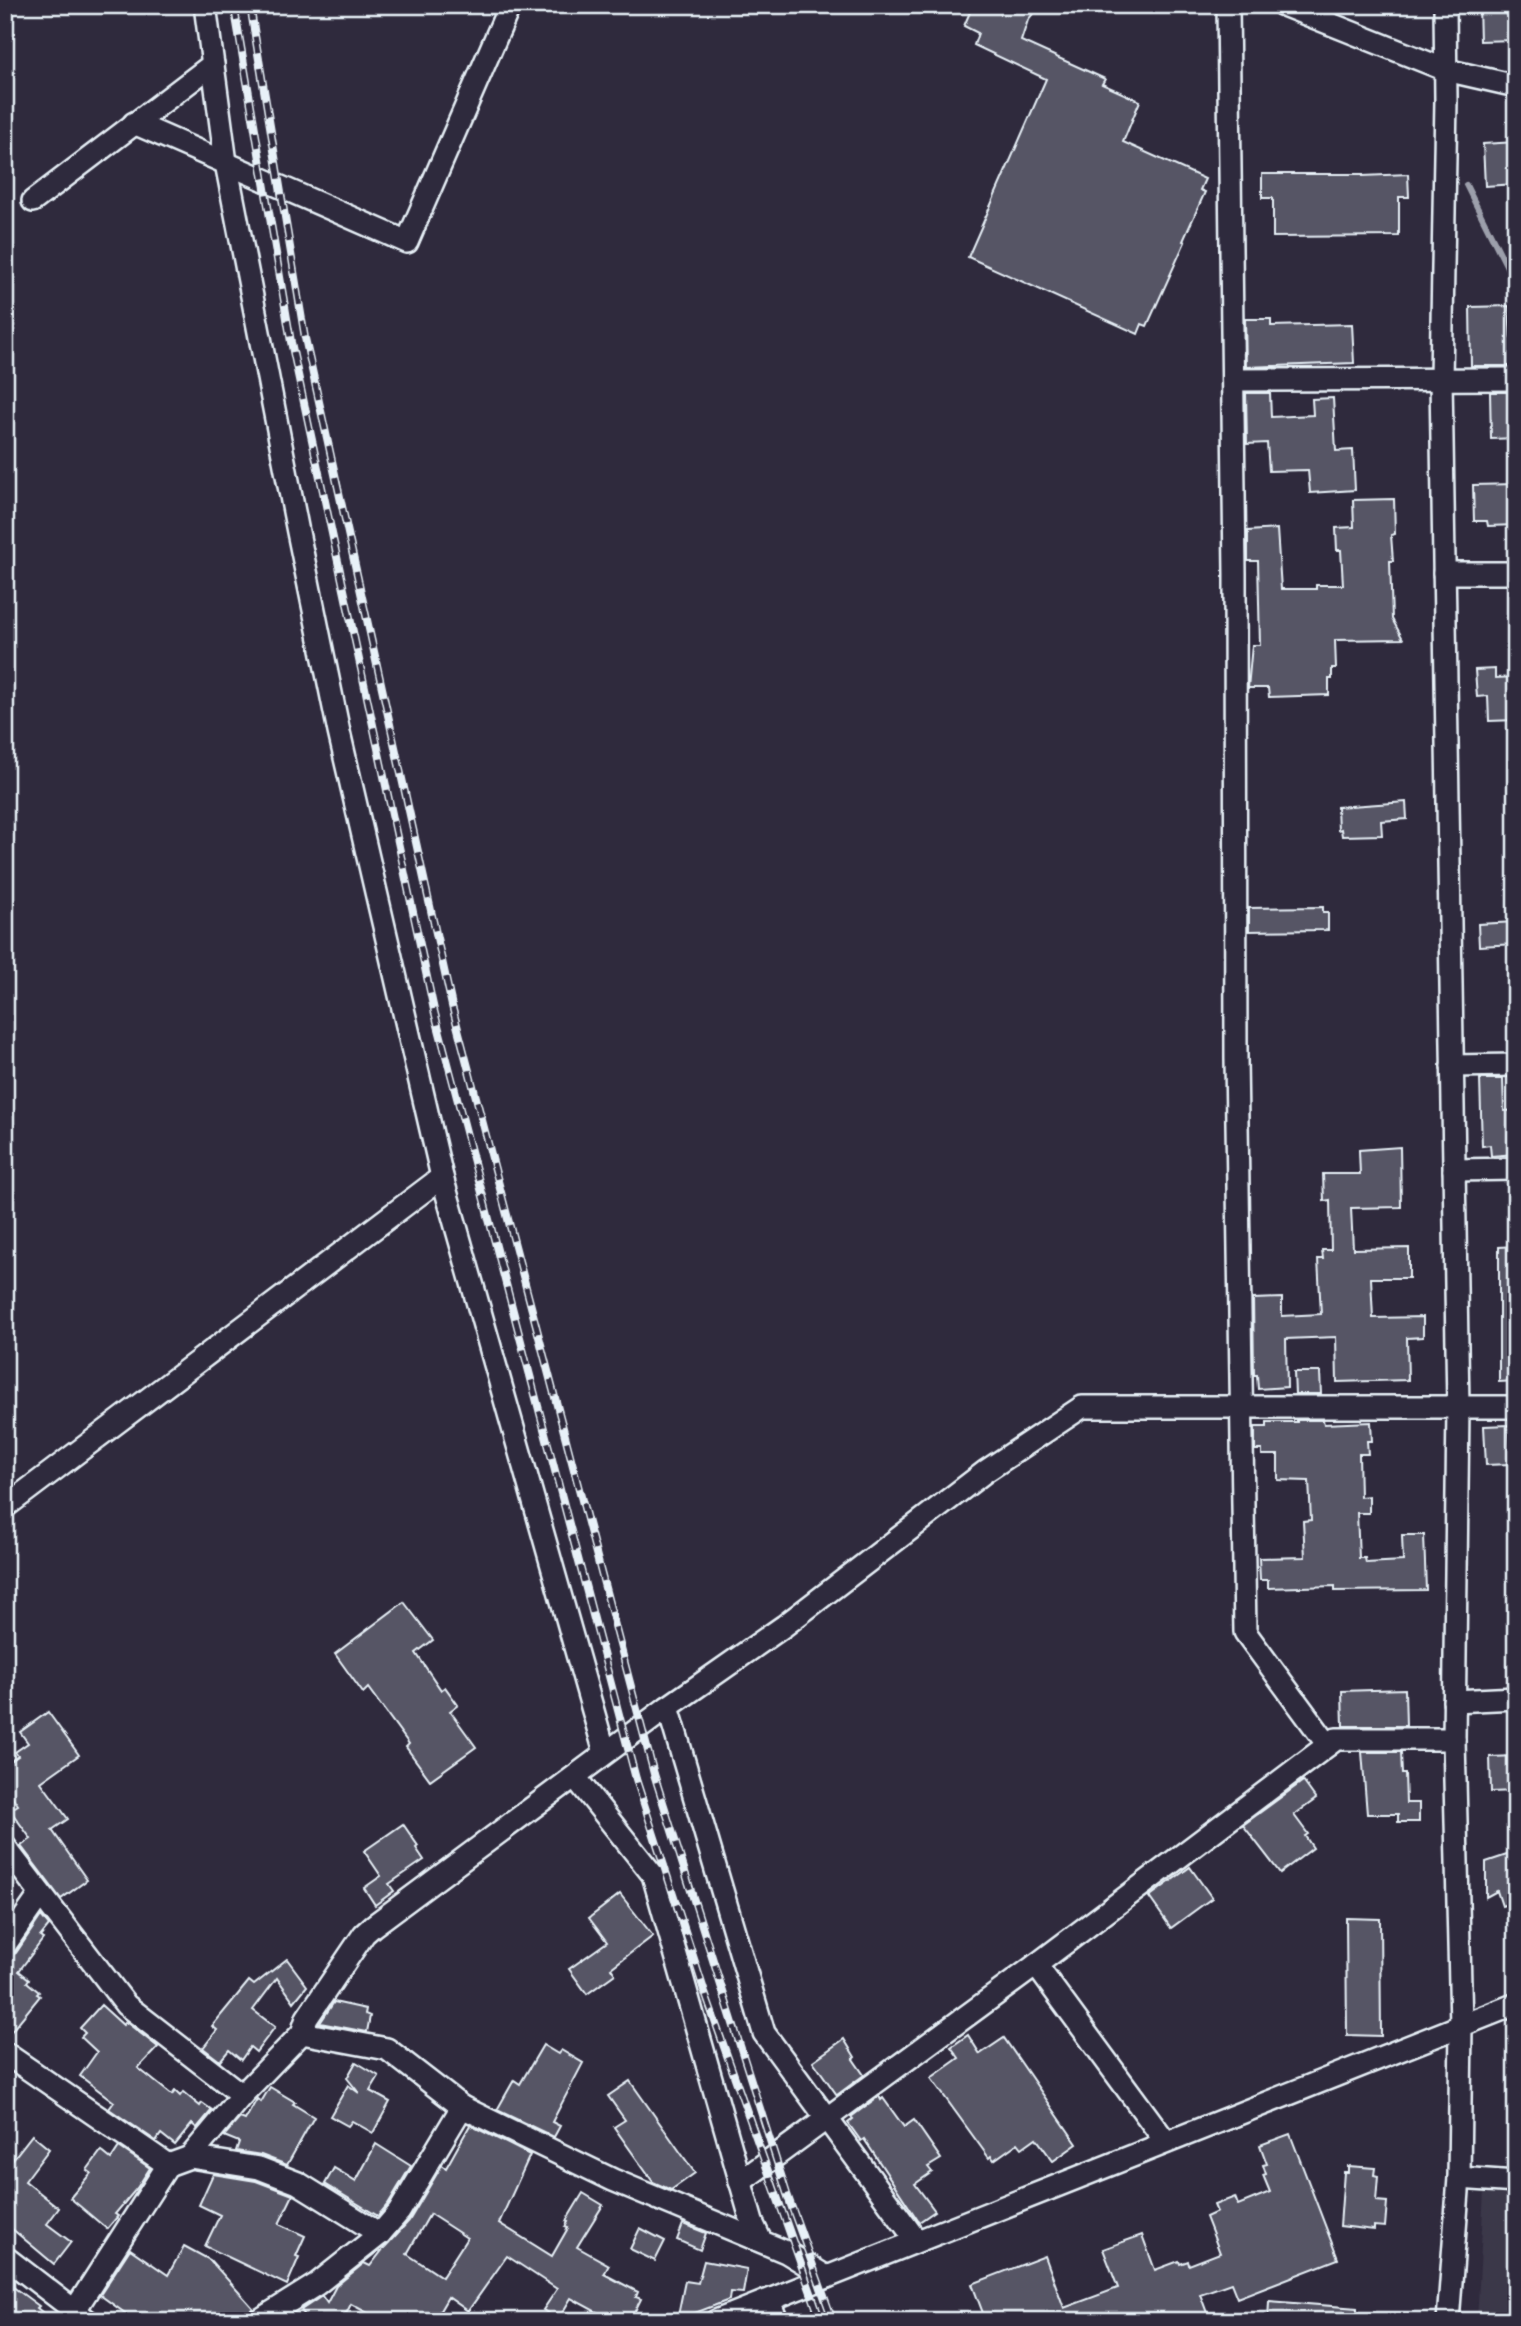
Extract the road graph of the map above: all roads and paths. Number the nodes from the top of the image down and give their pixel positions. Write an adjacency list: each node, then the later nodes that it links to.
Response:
1 (205, 5): 6 (street)
2 (510, 5): 10 (street)
3 (1228, 5): 14 (street)
4 (1283, 5): 7 (street)
5 (1446, 5): 7 (street)
6 (213, 64): 9 (street); 10 (street)
7 (1446, 70): 8 (street); 12 (street)
8 (1516, 86)
9 (134, 124): 10 (street); 11 (street)
10 (226, 163): 21 (street)
11 (33, 201)
12 (1441, 379): 13 (street); 14 (street); 15 (street)
13 (1516, 379)
14 (1233, 380): 23 (street)
15 (1444, 572): 16 (street); 18 (street)
16 (1516, 573)
17 (1516, 1065): 18 (street)
18 (1452, 1066): 20 (street)
19 (1516, 1169): 20 (street)
20 (1454, 1170): 22 (street)
21 (442, 1177): 25 (street); 31 (street)
22 (1458, 1406): 23 (street); 24 (street); 27 (street)
23 (1240, 1407): 28 (street); 30 (street)
24 (1516, 1407)
25 (5, 1507)
26 (1516, 1698): 27 (street)
27 (1454, 1701): 29 (street)
28 (668, 1707): 31 (street); 43 (street)
29 (1454, 1739): 30 (street); 38 (street)
30 (1328, 1745): 36 (street)
31 (605, 1753): 32 (street)
32 (575, 1777): 39 (street); 48 (street)
33 (5, 1847): 34 (street)
34 (40, 1895): 35 (street); 41 (street)
35 (5, 1945)
36 (1036, 1965): 43 (street); 44 (street)
37 (1516, 2004): 38 (street)
38 (1461, 2026): 44 (street); 47 (street)
39 (302, 2033): 41 (street); 42 (street)
40 (5, 2053): 46 (street)
41 (242, 2095): 45 (street)
42 (463, 2107): 50 (street); 52 (street)
43 (828, 2119): 48 (street); 51 (street)
44 (1166, 2141): 51 (street)
45 (190, 2157): 46 (street); 50 (street)
46 (168, 2165): 56 (street)
47 (1459, 2178): 49 (street); 60 (street)
48 (740, 2182): 52 (street)
49 (1516, 2182)
50 (380, 2234): 57 (street)
51 (916, 2240): 54 (street)
52 (761, 2241): 54 (street)
53 (5, 2257): 56 (street)
54 (827, 2277): 55 (street)
55 (769, 2301): 58 (street); 59 (street)
56 (82, 2315)
57 (258, 2321)
58 (716, 2321)
59 (777, 2321)
60 (1448, 2321)

